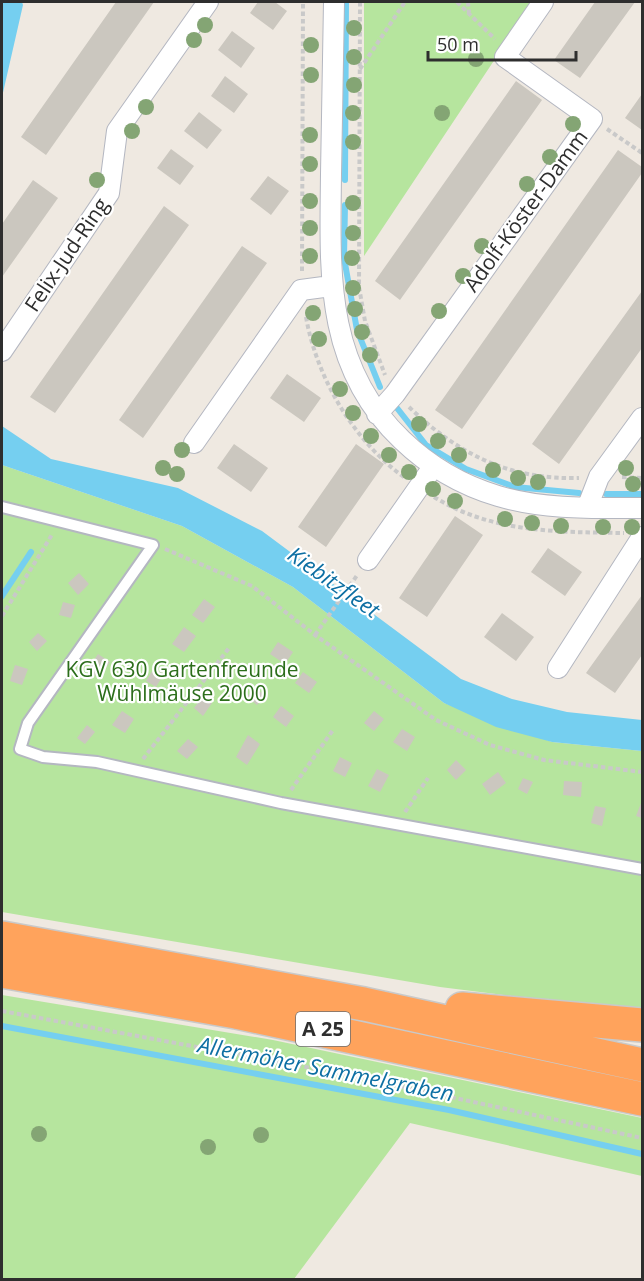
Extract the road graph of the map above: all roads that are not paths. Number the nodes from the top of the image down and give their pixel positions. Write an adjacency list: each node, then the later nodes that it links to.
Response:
1 (208, 2): 5 (street, Felix-Jud-Ring)
2 (334, 2): 4 (street)
3 (543, 2): 6 (street, Adolf-Köster-Damm)
4 (332, 285): 6 (street); 8 (street)
5 (2, 351)
6 (377, 414): 9 (street)
7 (642, 418): 11 (street)
8 (194, 443)
9 (433, 467): 11 (street); 14 (street)
10 (2, 507): 16 (lane)
11 (587, 508): 12 (street)
12 (642, 508)
13 (637, 535): 15 (street)
14 (368, 560)
15 (558, 668)
16 (642, 869)
17 (2, 938): 19 (highway, A 25)
18 (2, 971): 22 (highway, A 25)
19 (364, 1004): 20 (highway); 21 (highway, A 25)
20 (642, 1025)
21 (642, 1065)
22 (642, 1099)

